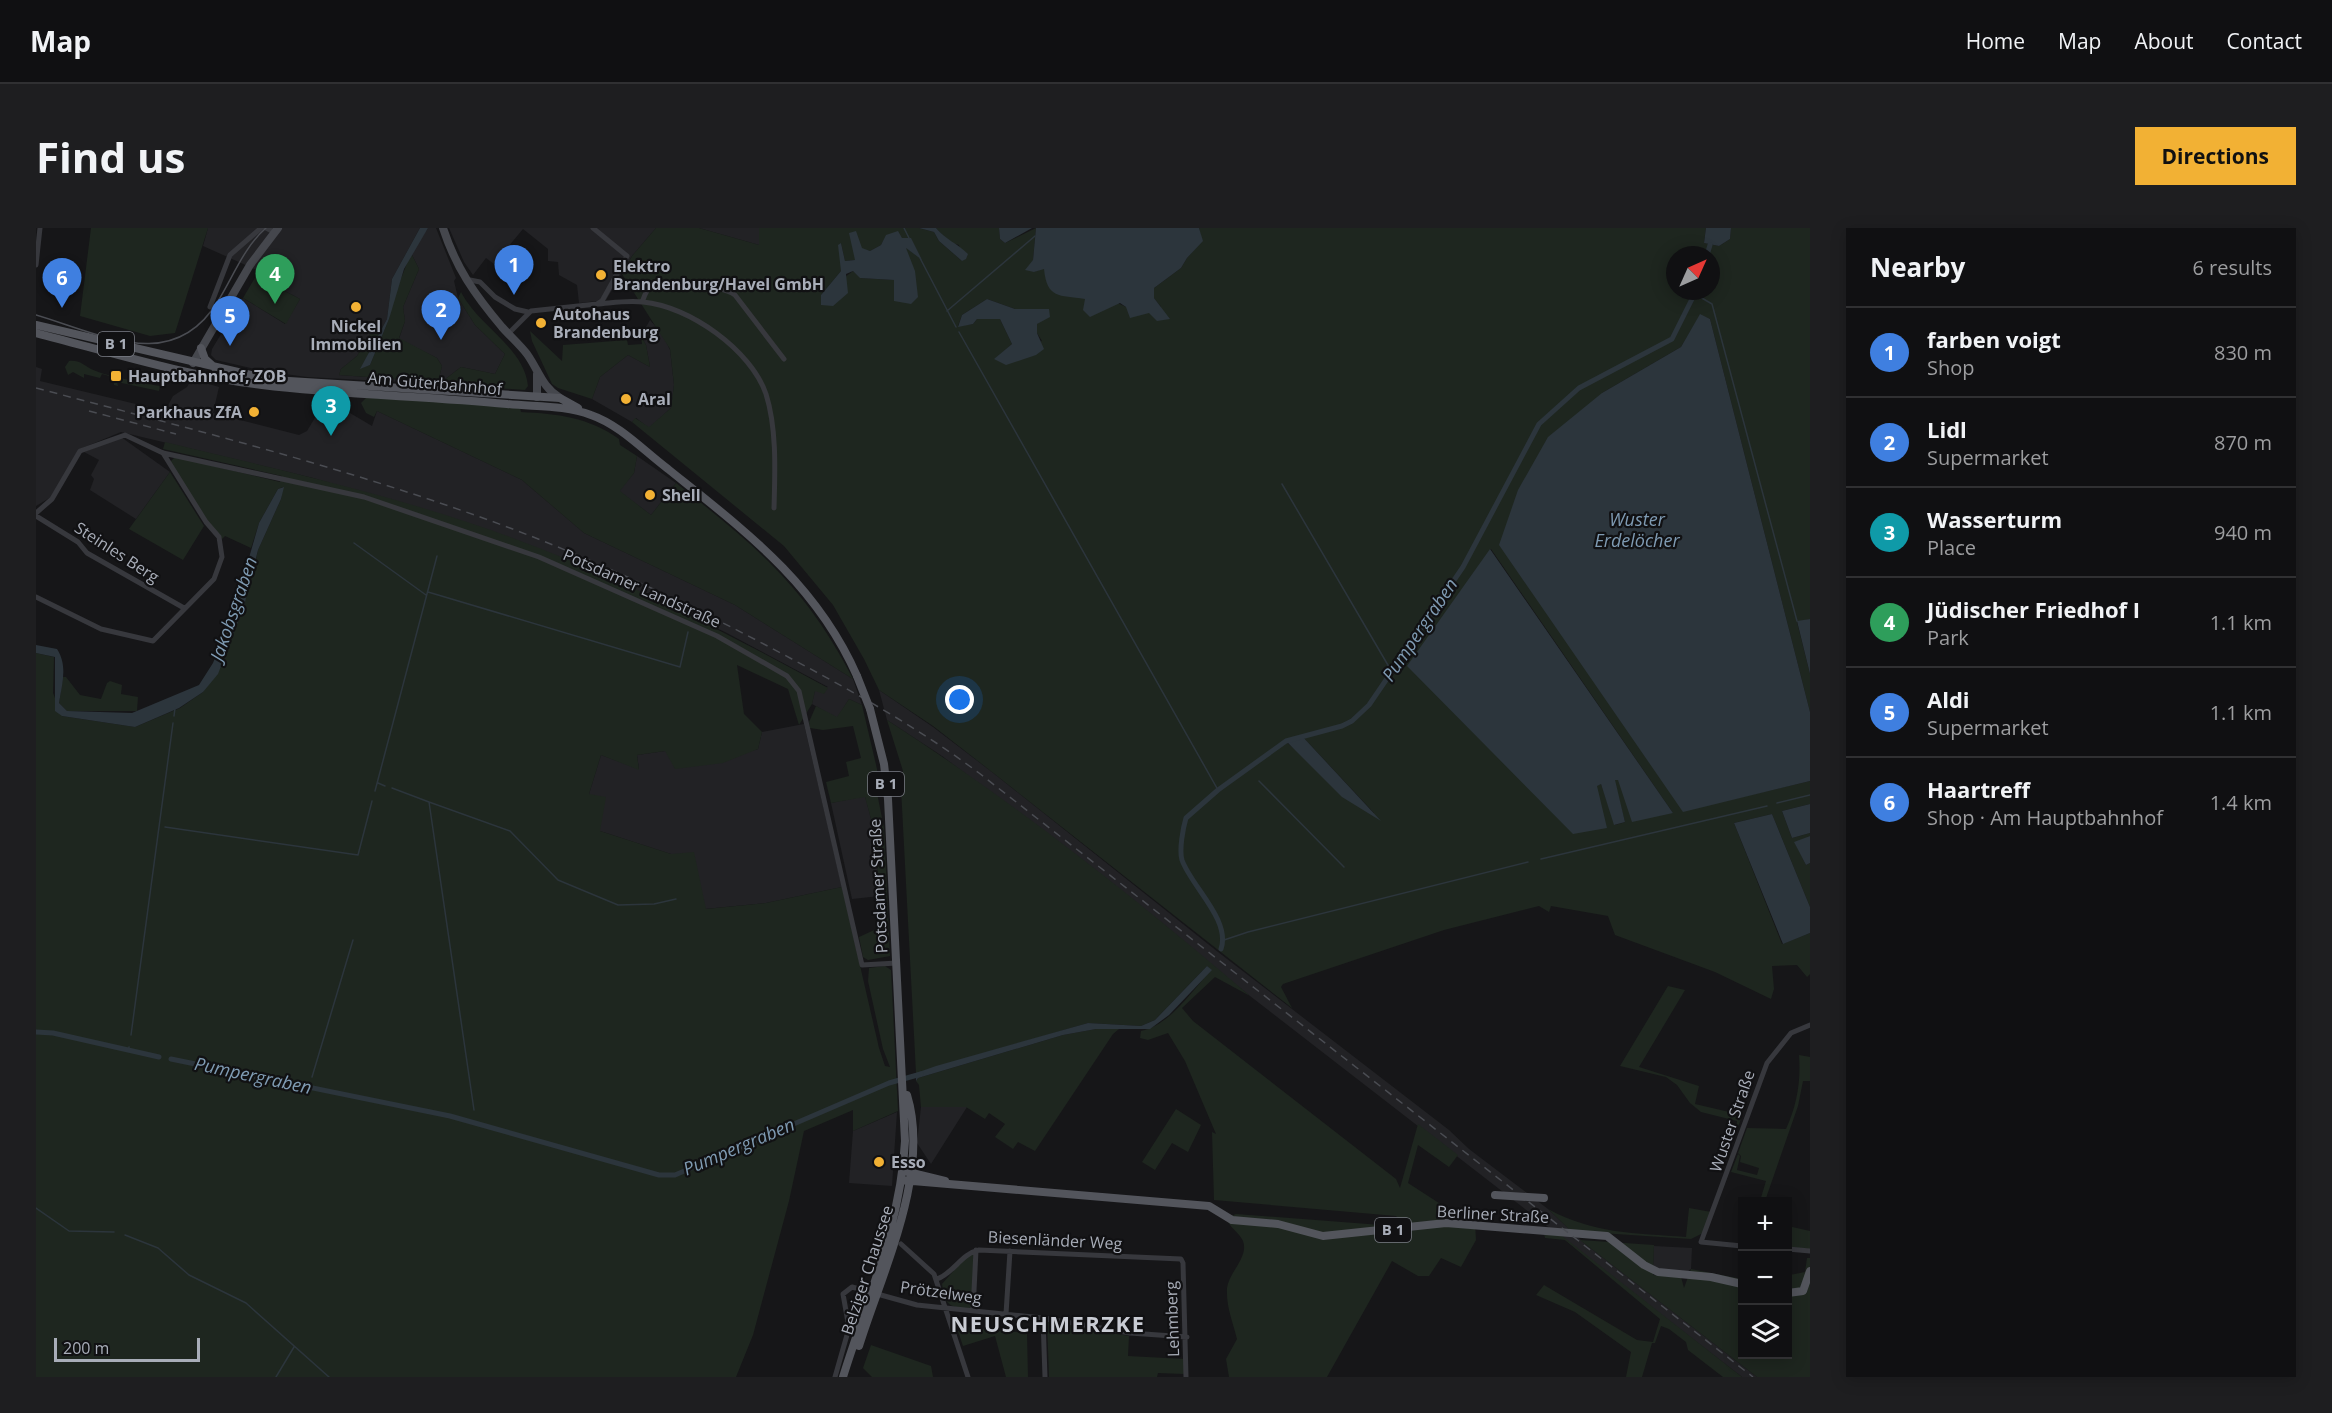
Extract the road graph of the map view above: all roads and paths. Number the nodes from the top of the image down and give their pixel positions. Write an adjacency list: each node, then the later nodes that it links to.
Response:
1 (40, 228): 6 (street)
2 (263, 228): 5 (street); 11 (street)
3 (443, 228): 8 (street)
4 (593, 228): 10 (street)
5 (276, 230): 16 (street)
6 (36, 260): 7 (street)
7 (36, 265)
8 (465, 279): 12 (street); 15 (street)
9 (642, 302): 10 (street); 17 (street); 26 (street)
10 (597, 304): 12 (street)
11 (210, 307)
12 (528, 312): 15 (street)
13 (36, 325): 18 (main road, B 1)
14 (36, 333): 18 (main road, B 1)
15 (508, 334): 20 (street)
16 (201, 348): 18 (street); 19 (main road)
17 (784, 359)
18 (190, 367): 19 (main road, Am Güterbahnhof / B 1); 21 (main road, Am Güterbahnhof / B 1)
19 (220, 369): 21 (main road, Am Güterbahnhof / B 1)
20 (537, 372): 22 (street); 23 (street)
21 (352, 388): 23 (main road, Am Güterbahnhof / B 1)
22 (560, 398): 23 (main road, Potsdamer Straße / B 1); 24 (main road, Potsdamer Straße / B 1)
23 (537, 401): 24 (main road, Potsdamer Straße / B 1)
24 (589, 414): 30 (main road, Potsdamer Straße / B 1, bridge)
25 (160, 452): 27 (street); 29 (street); 30 (street, Potsdamer Landstraße)
26 (774, 508)
27 (36, 514): 29 (street, Steinles Berg)
28 (36, 597): 29 (street)
29 (184, 608)
30 (897, 963): 32 (main road, Potsdamer Straße / B 1)
31 (1810, 1025): 36 (street, Wuster Straße)
32 (906, 1178): 44 (main road, Berliner Straße / B 1); 46 (main road, Belziger Chaussee)
33 (1495, 1195): 34 (main road, bridge)
34 (1544, 1198)
35 (901, 1244): 43 (street)
36 (1738, 1246)
37 (1792, 1249): 40 (street)
38 (976, 1250): 39 (street, Biesenländer Weg); 43 (street, Biesenländer Weg); 48 (street)
39 (1010, 1251): 41 (street, Biesenländer Weg); 49 (street)
40 (1810, 1251)
41 (1182, 1260): 51 (street, Lehmberg)
42 (1810, 1271): 45 (main road)
43 (937, 1279): 47 (street)
44 (1738, 1283)
45 (1792, 1292)
46 (873, 1293): 47 (street, Prötzelweg); 52 (street, Prötzelweg); 53 (main road, Belziger Chaussee); 54 (main road, Belziger Chaussee)
47 (946, 1308): 48 (street, Prötzelweg); 55 (street)
48 (973, 1311): 49 (street, Prötzelweg)
49 (1006, 1314): 50 (street, Prötzelweg)
50 (1043, 1318): 51 (street, Prötzelweg); 56 (street)
51 (1187, 1337): 57 (street, Lehmberg)
52 (836, 1377)
53 (843, 1377)
54 (849, 1377)
55 (968, 1377)
56 (1045, 1377)
57 (1186, 1377)

